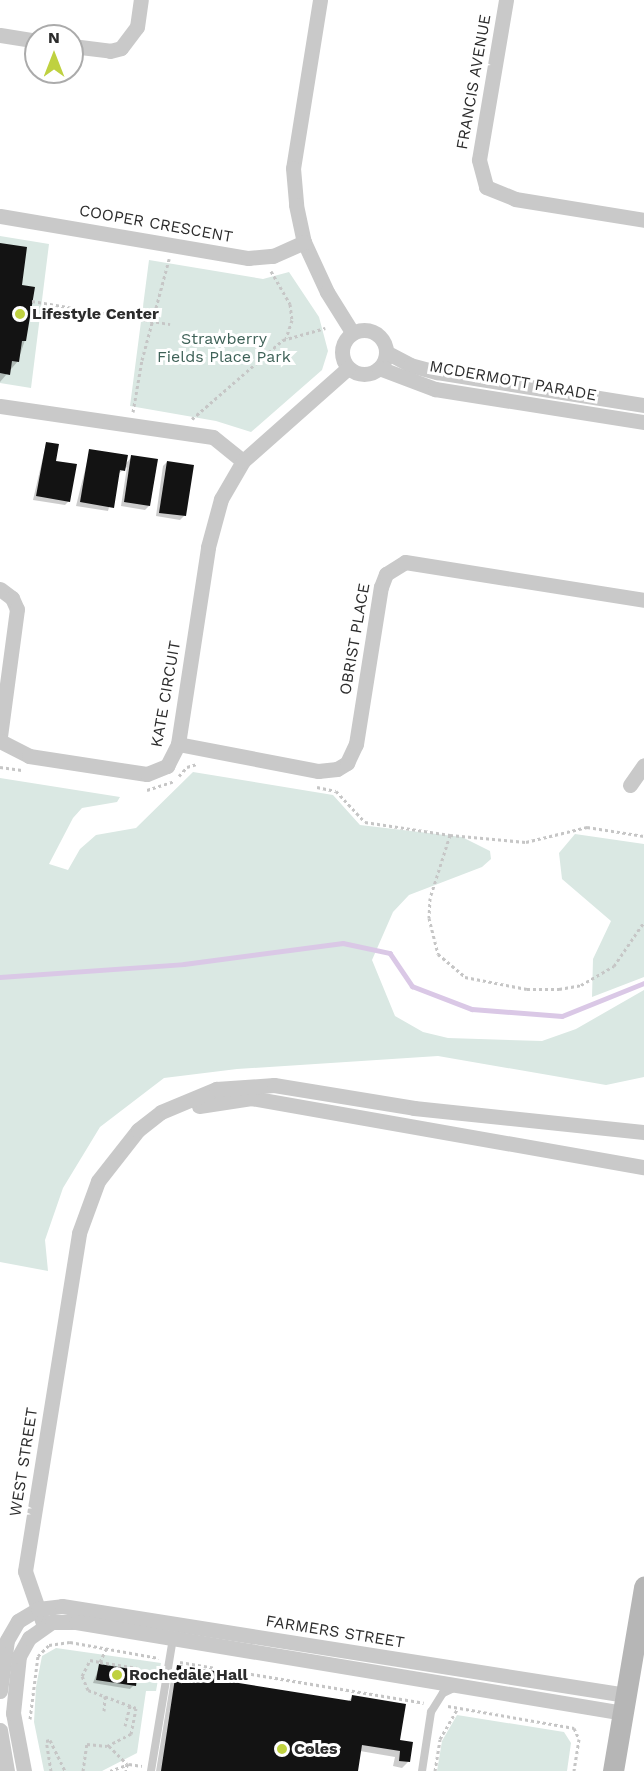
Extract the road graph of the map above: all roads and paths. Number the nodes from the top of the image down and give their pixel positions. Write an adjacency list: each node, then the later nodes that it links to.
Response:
1 (141, 0): 6 (street)
2 (321, 0): 9 (street)
3 (506, 0): 8 (street, FRANCIS AVENUE)
4 (0, 35): 5 (street)
5 (24, 39)
6 (84, 48)
7 (0, 216): 9 (street, COOPER CRESCENT)
8 (644, 220)
9 (304, 242): 16 (street)
10 (169, 259): 13 (path)
11 (270, 269): 17 (path)
12 (32, 301): 13 (path)
13 (154, 321): 14 (path); 23 (path)
14 (170, 324)
15 (325, 328): 17 (path)
16 (352, 332): 18 (street); 19 (street)
17 (286, 338): 24 (path)
18 (386, 352): 20 (street); 21 (street, MCDERMOTT PARADE)
19 (348, 368): 20 (street); 26 (street, KATE CIRCUIT)
20 (379, 368): 25 (street, MCDERMOTT PARADE)
21 (644, 405)
22 (0, 406): 26 (street)
23 (133, 413)
24 (188, 422)
25 (644, 422)
26 (243, 461): 30 (street, KATE CIRCUIT)
27 (0, 589): 29 (street)
28 (644, 600): 32 (street, OBRIST PLACE)
29 (0, 739): 30 (street, KATE CIRCUIT)
30 (178, 744): 32 (street)
31 (644, 765): 33 (street)
32 (318, 771): 34 (path)
33 (630, 785)
34 (450, 835): 35 (path); 36 (path)
35 (644, 836)
36 (644, 922)
37 (414, 1108): 38 (street); 39 (street, WEST STREET); 40 (street, WEST STREET)
38 (411, 1126): 39 (street); 41 (street)
39 (138, 1130): 43 (street, WEST STREET)
40 (644, 1132)
41 (644, 1167)
42 (644, 1587): 55 (street)
43 (38, 1609): 44 (street, WEST STREET); 45 (street, FARMERS STREET); 52 (street)
44 (44, 1626): 45 (street, FARMERS STREET); 67 (street)
45 (174, 1632): 51 (street, FARMERS STREET); 55 (street, FARMERS STREET); 73 (lane)
46 (106, 1648): 47 (path); 48 (path); 60 (path)
47 (159, 1658)
48 (100, 1662): 50 (path); 53 (path)
49 (178, 1662): 54 (path)
50 (138, 1668)
51 (460, 1686): 55 (street, FARMERS STREET); 74 (lane)
52 (0, 1690)
53 (105, 1696): 56 (path); 59 (path)
54 (424, 1702)
55 (625, 1704): 77 (street)
56 (130, 1706): 61 (path); 63 (path)
57 (446, 1706): 58 (path)
58 (458, 1708): 75 (path); 76 (path)
59 (104, 1711)
60 (30, 1726)
61 (125, 1726)
62 (0, 1730): 66 (street)
63 (109, 1746): 64 (path); 70 (path)
64 (127, 1764): 65 (path); 71 (path); 72 (path)
65 (144, 1766)
66 (7, 1771)
67 (24, 1771)
68 (51, 1771): 69 (path)
69 (64, 1771)
70 (83, 1771)
71 (110, 1771)
72 (126, 1771)
73 (151, 1771)
74 (422, 1771)
75 (435, 1771)
76 (574, 1771)
77 (613, 1771)

